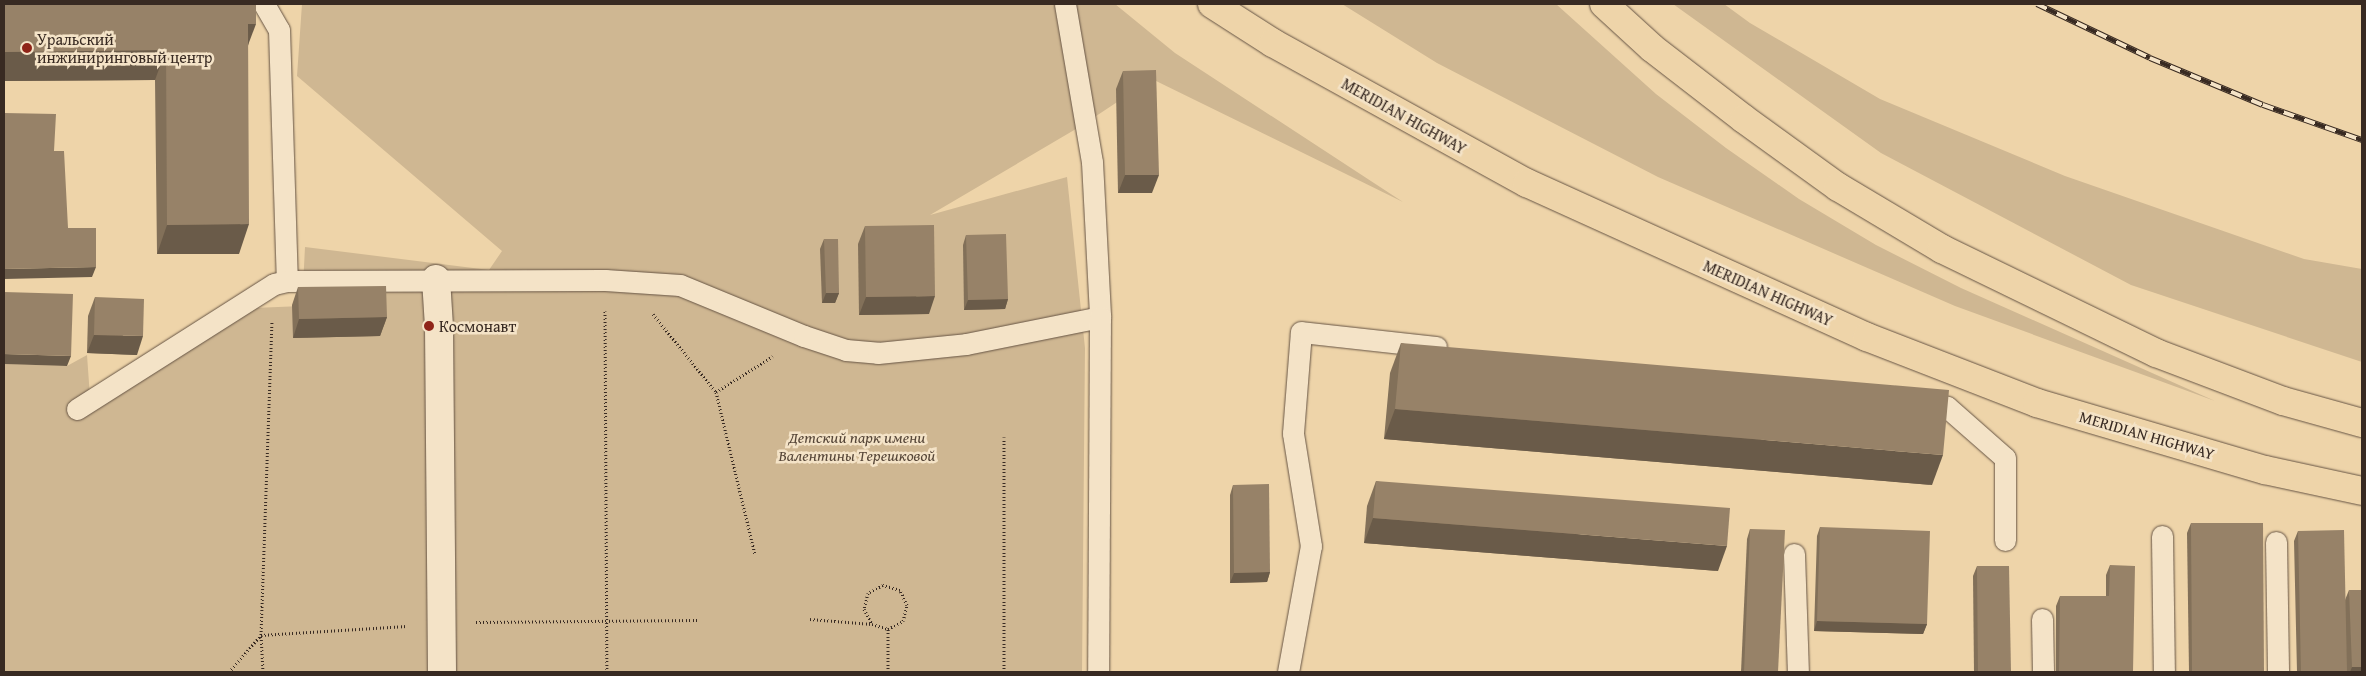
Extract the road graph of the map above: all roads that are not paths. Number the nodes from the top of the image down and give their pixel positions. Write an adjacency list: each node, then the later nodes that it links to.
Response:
1 (264, 4): 6 (lane)
2 (1065, 4): 7 (lane)
3 (1212, 4): 12 (main road, MERIDIAN HIGHWAY)
4 (1604, 4): 11 (main road)
5 (436, 279): 6 (lane); 7 (lane); 18 (street)
6 (281, 283): 10 (lane)
7 (1100, 317): 19 (lane)
8 (1456, 350): 20 (lane)
9 (1897, 401): 14 (lane)
10 (76, 409)
11 (2362, 423)
12 (2362, 491)
13 (2162, 536): 23 (lane)
14 (2005, 540)
15 (2276, 542): 24 (lane)
16 (1794, 554): 21 (lane)
17 (2042, 619): 22 (lane)
18 (442, 672)
19 (1098, 672)
20 (1288, 672)
21 (1798, 672)
22 (2043, 672)
23 (2164, 672)
24 (2278, 672)

